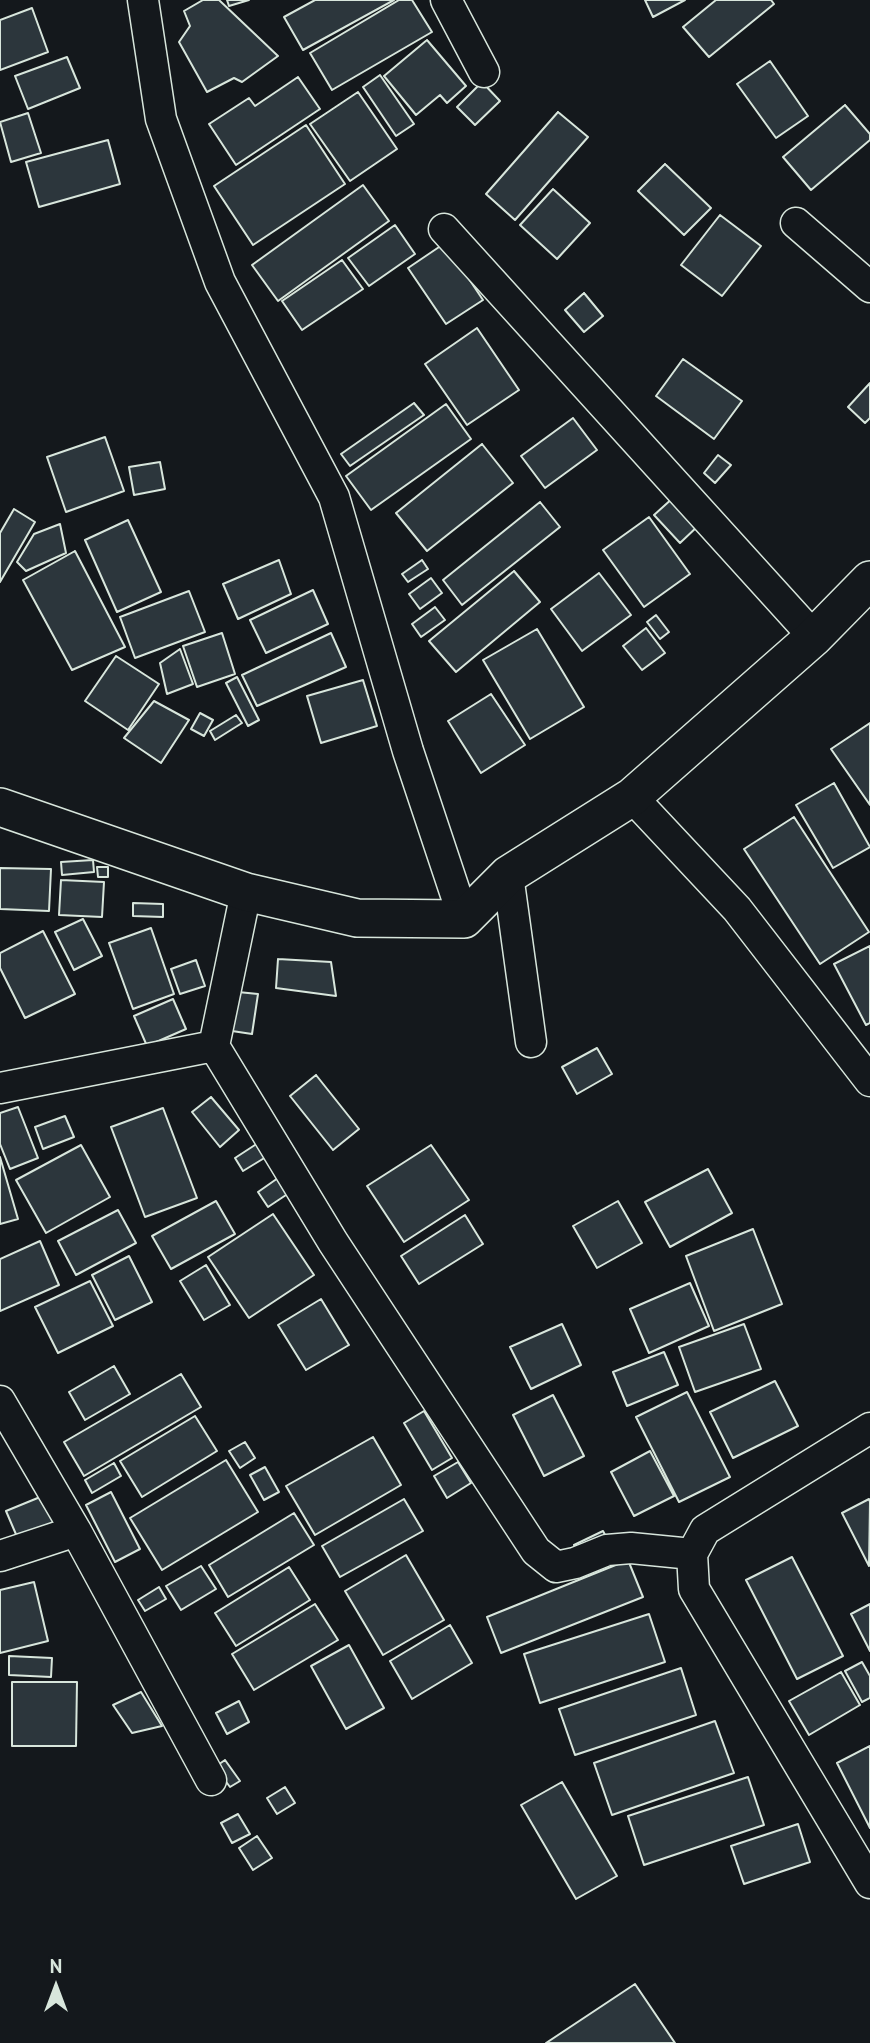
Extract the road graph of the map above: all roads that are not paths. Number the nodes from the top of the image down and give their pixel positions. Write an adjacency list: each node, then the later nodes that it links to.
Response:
1 (143, 0): 13 (street)
2 (446, 0): 3 (street)
3 (484, 72)
4 (796, 223): 6 (street)
5 (444, 229): 8 (street)
6 (870, 287)
7 (870, 580): 8 (street)
8 (814, 637): 9 (street)
9 (632, 797): 11 (street); 16 (street)
10 (0, 807): 12 (street)
11 (508, 875): 13 (street); 14 (street)
12 (246, 892): 13 (street); 15 (street)
13 (464, 919)
14 (531, 1042)
15 (214, 1046): 17 (street); 21 (street)
16 (870, 1081)
17 (0, 1088)
18 (0, 1401): 20 (street)
19 (870, 1428): 21 (street)
20 (76, 1531): 22 (street); 23 (street)
21 (692, 1553): 24 (street)
22 (0, 1556)
23 (211, 1780)
24 (870, 1883)

